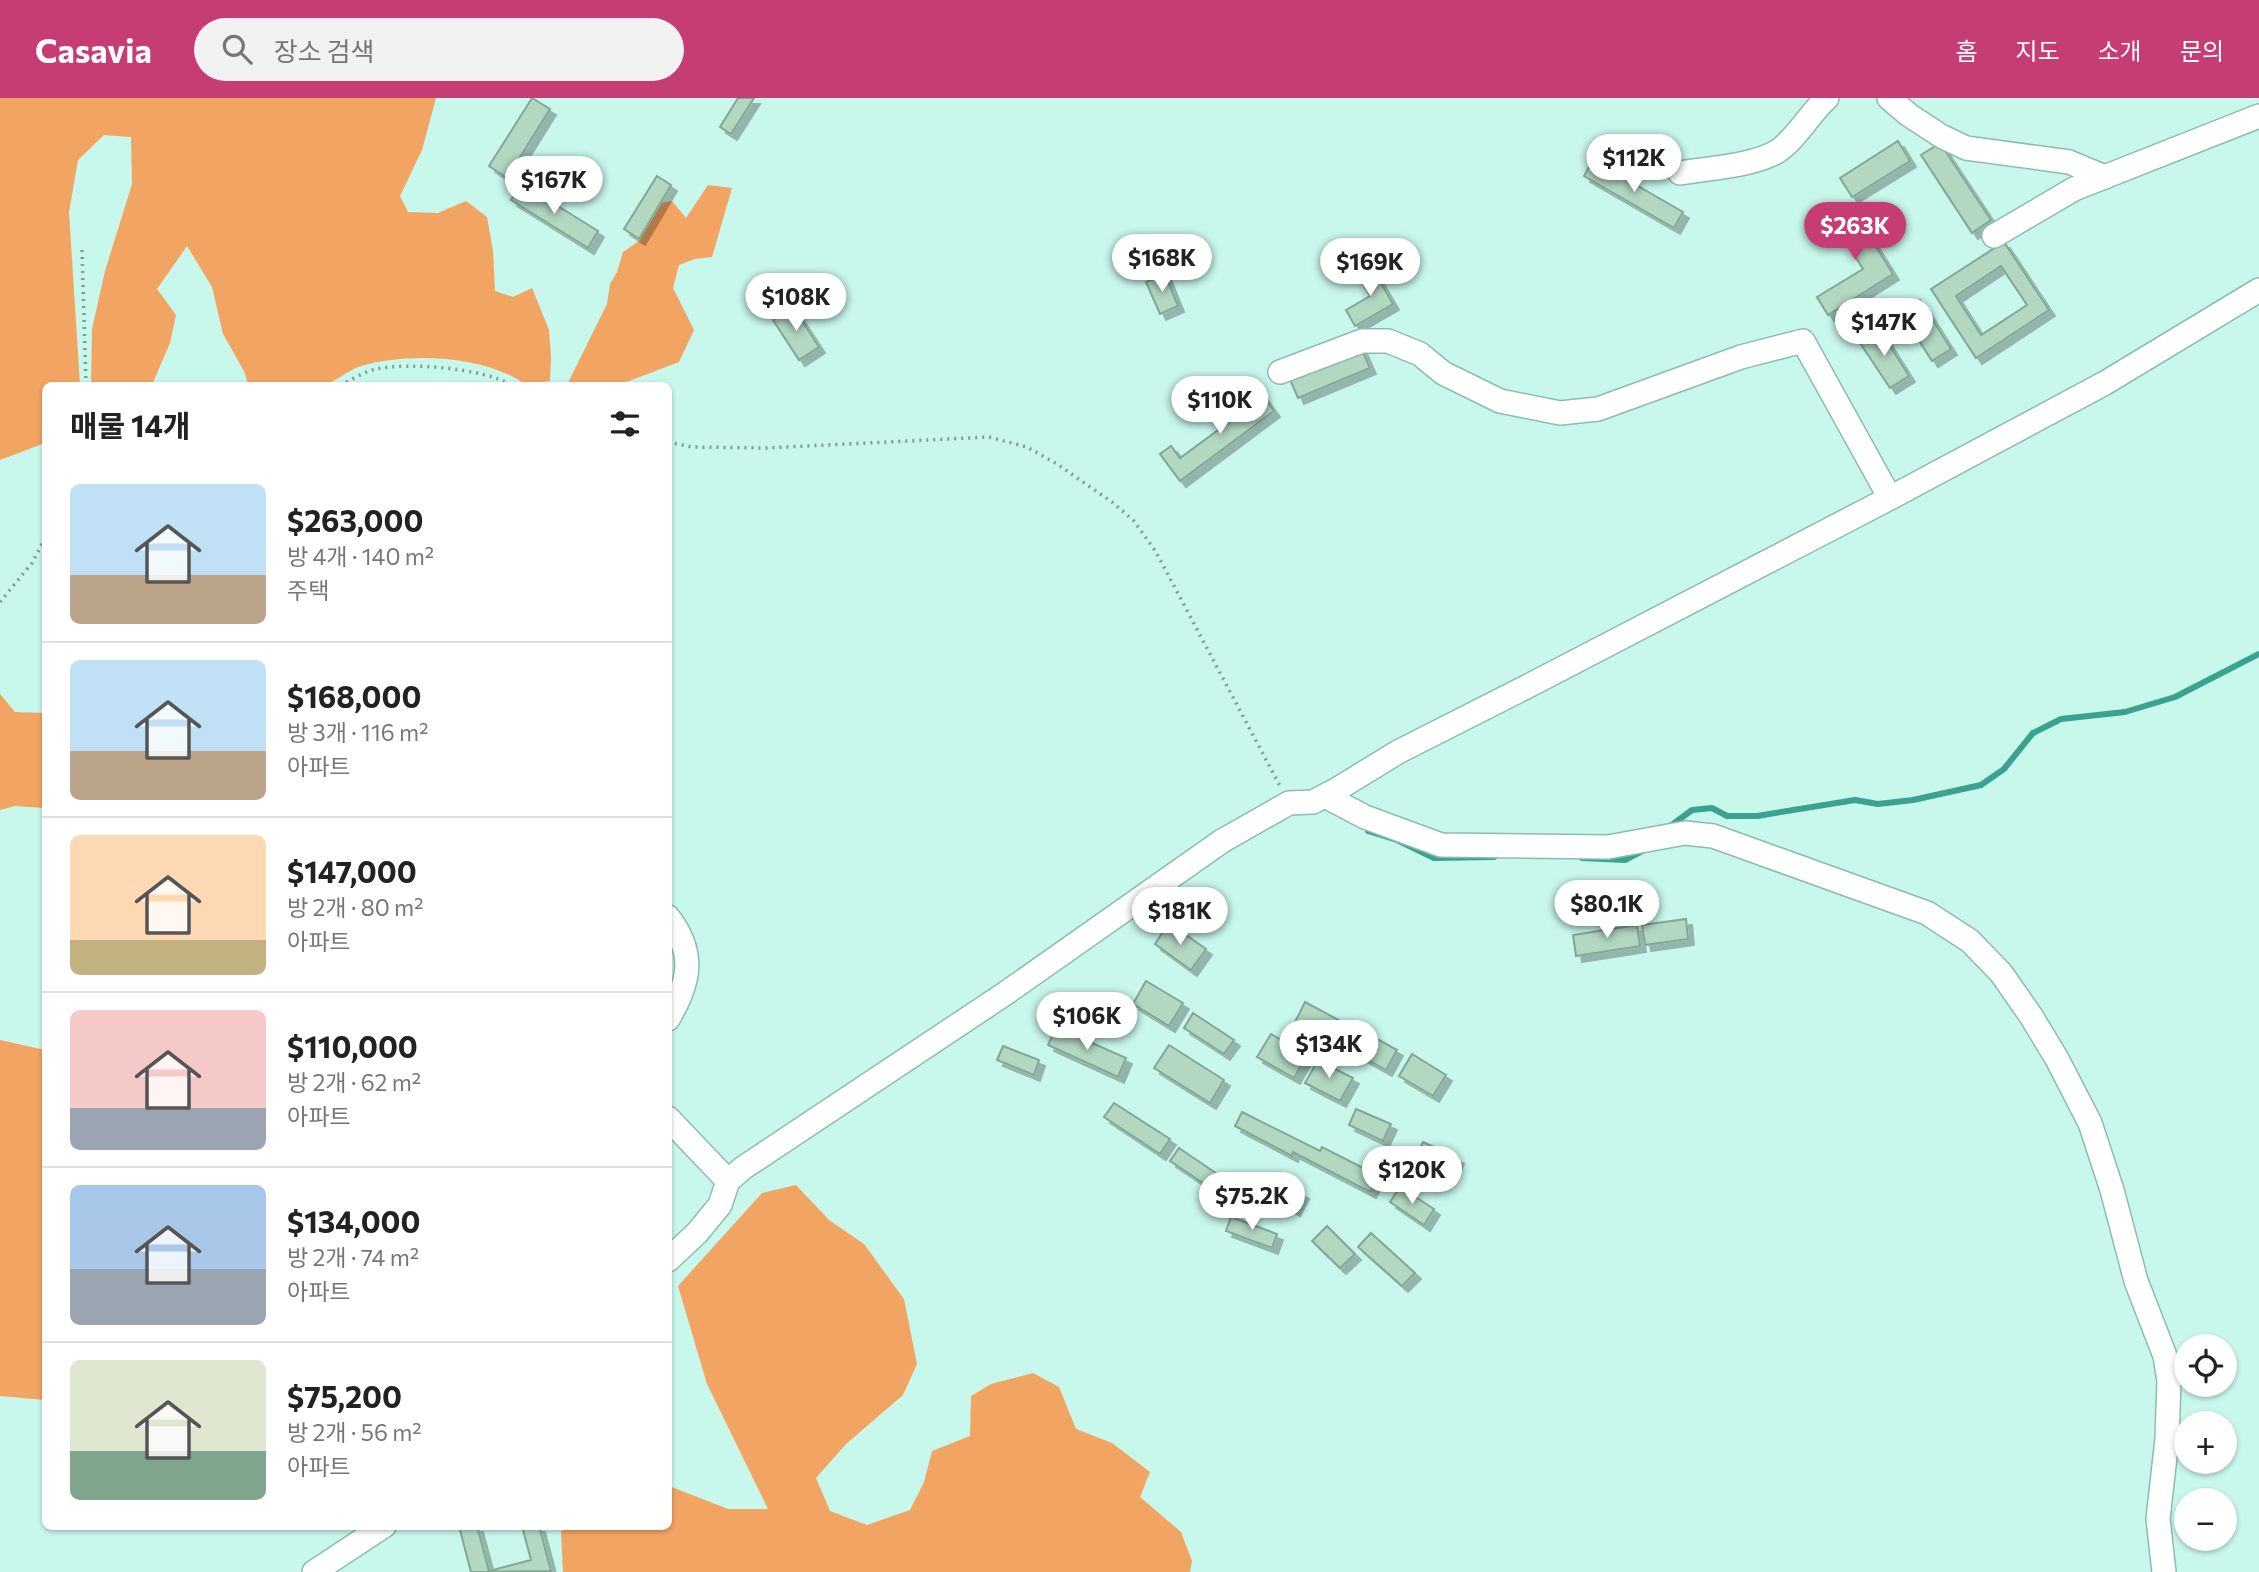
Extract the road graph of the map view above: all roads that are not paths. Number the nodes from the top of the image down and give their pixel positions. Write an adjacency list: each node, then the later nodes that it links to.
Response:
1 (1827, 98): 4 (street)
2 (1889, 98): 5 (street)
3 (2259, 116): 5 (street)
4 (1680, 173)
5 (2105, 177): 6 (street)
6 (1994, 236)
7 (2259, 290): 9 (street)
8 (1280, 372): 9 (street)
9 (1890, 498): 10 (street)
10 (1325, 796): 14 (street); 18 (street)
11 (672, 925): 12 (street)
12 (672, 1010)
13 (672, 1122): 14 (street)
14 (728, 1181): 15 (street)
15 (672, 1255)
16 (378, 1530): 17 (street)
17 (314, 1572)
18 (2164, 1572)

